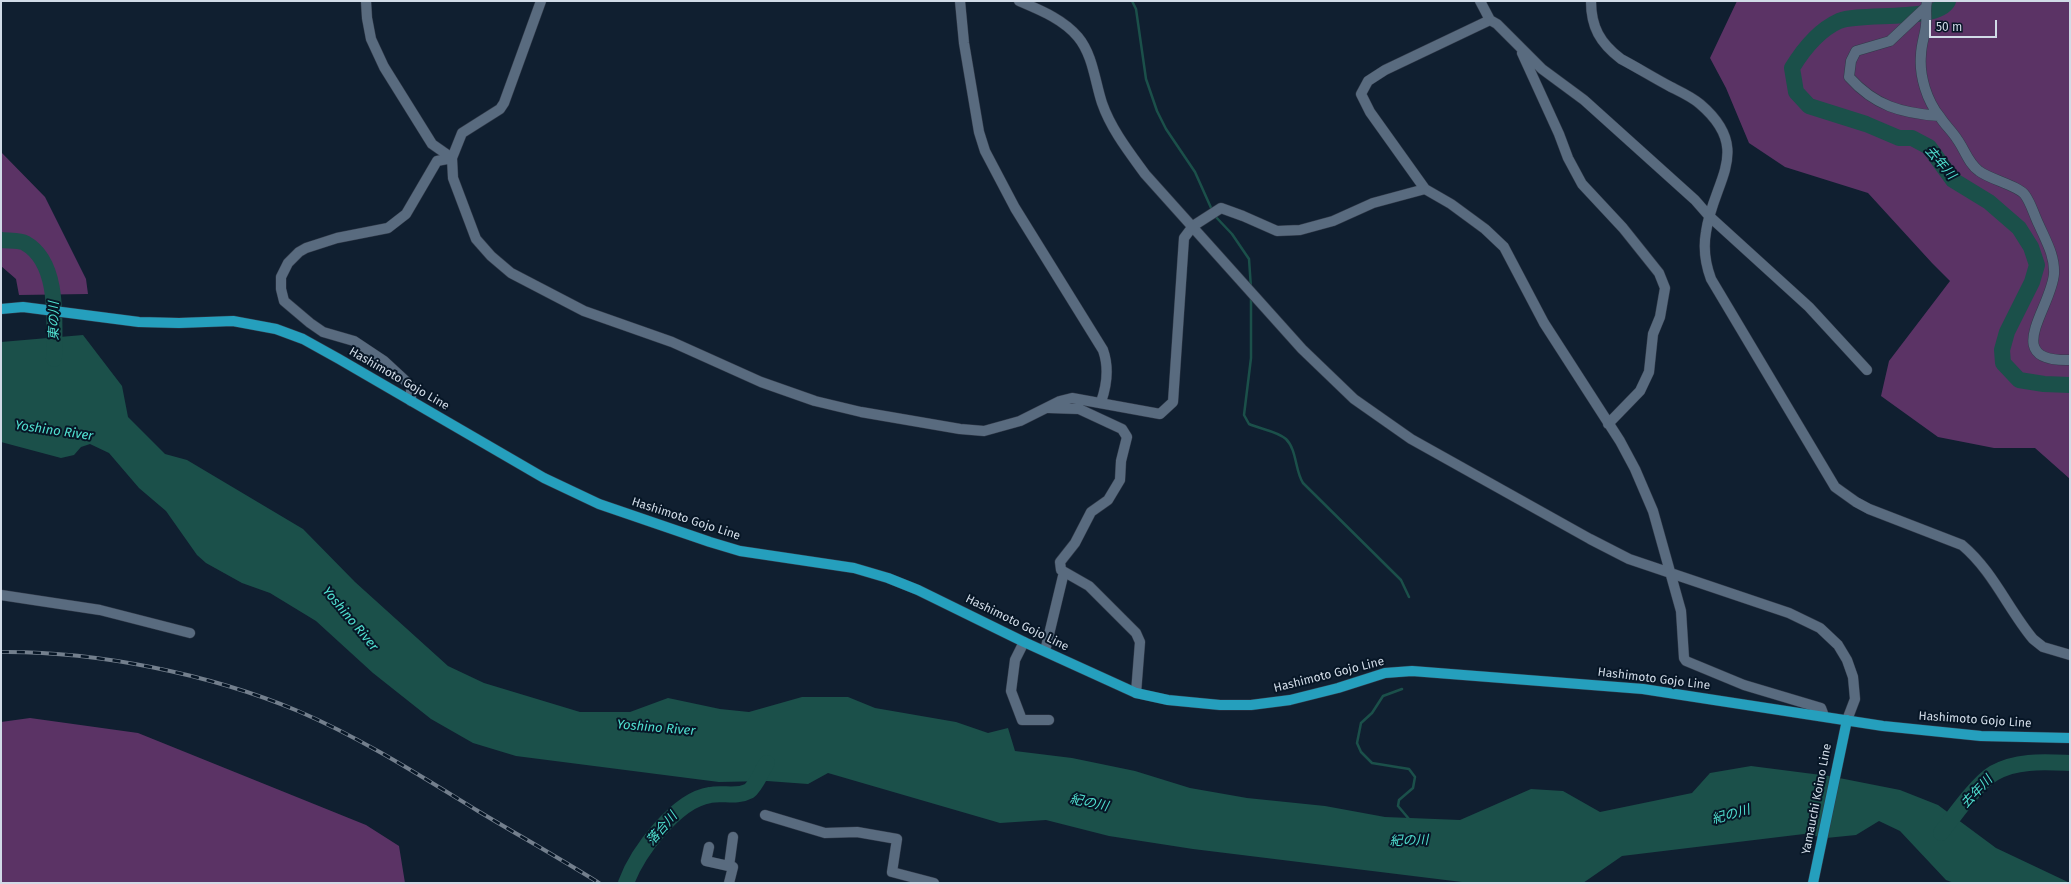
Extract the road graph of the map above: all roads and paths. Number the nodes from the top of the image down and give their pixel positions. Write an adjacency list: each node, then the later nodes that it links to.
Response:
1 (366, 1): 11 (street)
2 (541, 1): 11 (street)
3 (960, 1): 19 (street)
4 (1019, 1): 14 (street)
5 (1480, 1): 8 (street)
6 (1592, 1): 13 (street)
7 (1926, 4): 10 (street); 10 (street)
8 (1490, 20): 9 (street); 12 (street)
9 (1518, 45): 13 (street); 21 (street)
10 (1939, 116): 16 (street)
11 (452, 158): 18 (street); 20 (street)
12 (1424, 189): 14 (street); 21 (street)
13 (1709, 216): 17 (street); 28 (street)
14 (1193, 226): 19 (street); 23 (street)
15 (1, 309): 18 (main road, Hashimoto Gojo Line)
16 (2070, 360)
17 (1866, 370)
18 (411, 401): 26 (main road, Hashimoto Gojo Line)
19 (1101, 402): 20 (street)
20 (1047, 408): 22 (street)
21 (1608, 424): 23 (street)
22 (1064, 572): 27 (street); 29 (street)
23 (1669, 573): 30 (street); 32 (street)
24 (1, 595): 25 (street)
25 (190, 633)
26 (1024, 642): 27 (main road, Hashimoto Gojo Line); 31 (street)
27 (1045, 651): 29 (main road, Hashimoto Gojo Line)
28 (2070, 655)
29 (1136, 693): 30 (main road, Hashimoto Gojo Line)
30 (1824, 716): 32 (main road, Hashimoto Gojo Line)
31 (1049, 720)
32 (1847, 720): 33 (main road, Hashimoto Gojo Line); 40 (main road, Yamauchi Koino Line)
33 (2070, 738)
34 (765, 815): 39 (street)
35 (734, 837): 37 (street)
36 (709, 847): 37 (street)
37 (729, 866): 38 (street)
38 (729, 883)
39 (934, 883)
40 (1813, 883)

